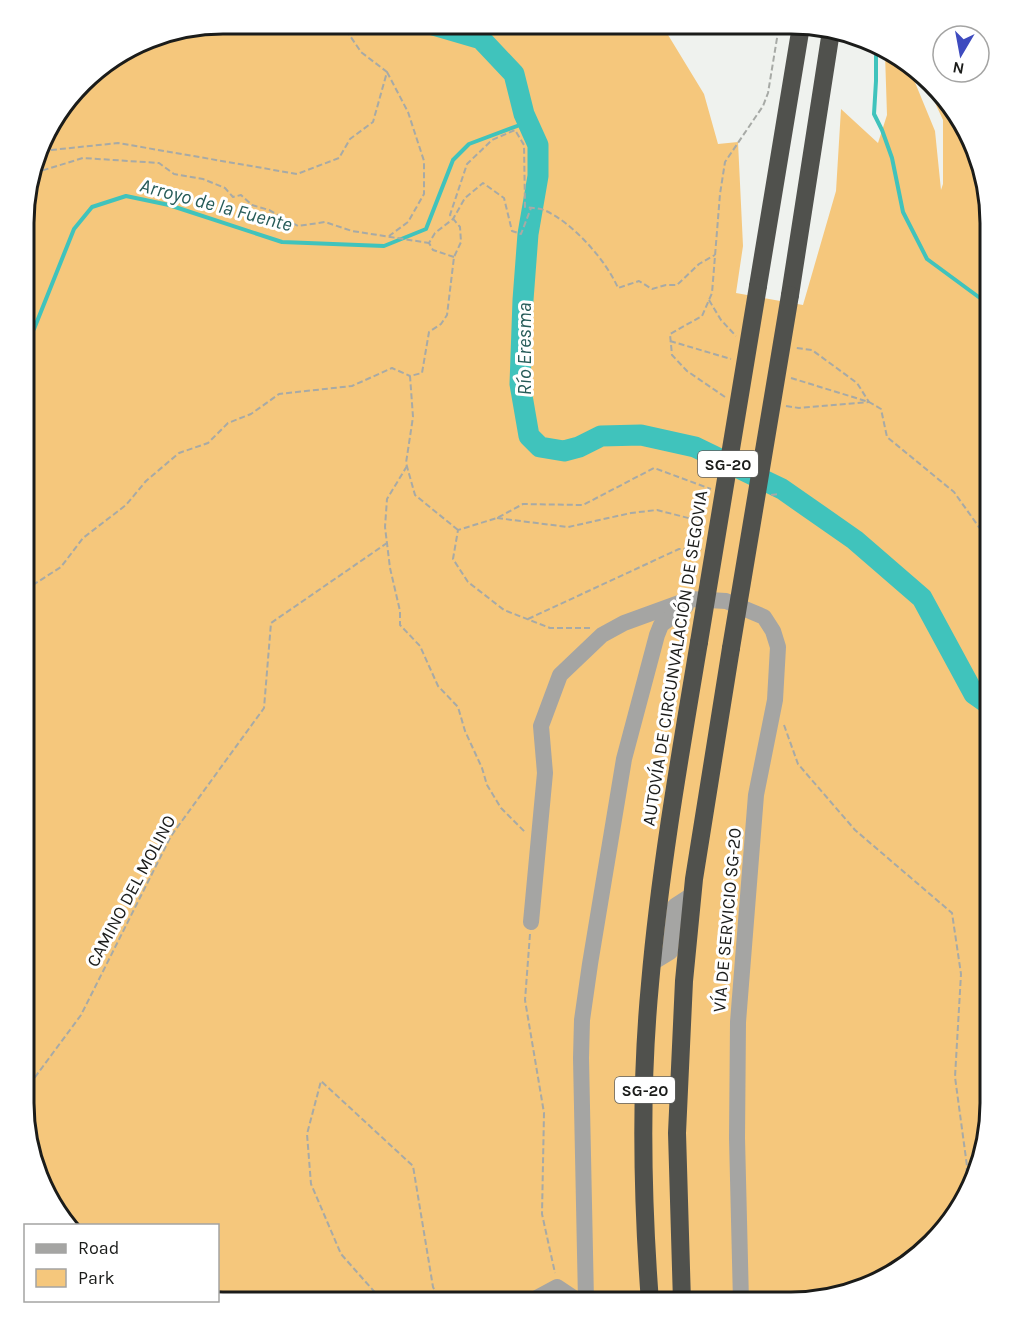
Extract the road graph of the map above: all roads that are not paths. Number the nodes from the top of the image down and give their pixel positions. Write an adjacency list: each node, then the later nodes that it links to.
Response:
1 (800, 35): 6 (highway, AUTOVÍA DE CIRCUNVALACIÓN DE SEGOVIA / SG-20, bridge)
2 (830, 39): 4 (highway, SG-20, bridge)
3 (697, 599): 5 (street, VÍA DE SERVICIO SG-20); 9 (street); 12 (street, VÍA DE SERVICIO SG-20)
4 (692, 895): 6 (street); 11 (highway, SG-20)
5 (531, 922)
6 (652, 963): 10 (highway, AUTOVÍA DE CIRCUNVALACIÓN DE SEGOVIA / SG-20)
7 (548, 1292): 8 (street)
8 (564, 1292)
9 (586, 1292)
10 (649, 1292)
11 (682, 1292)
12 (741, 1292)

